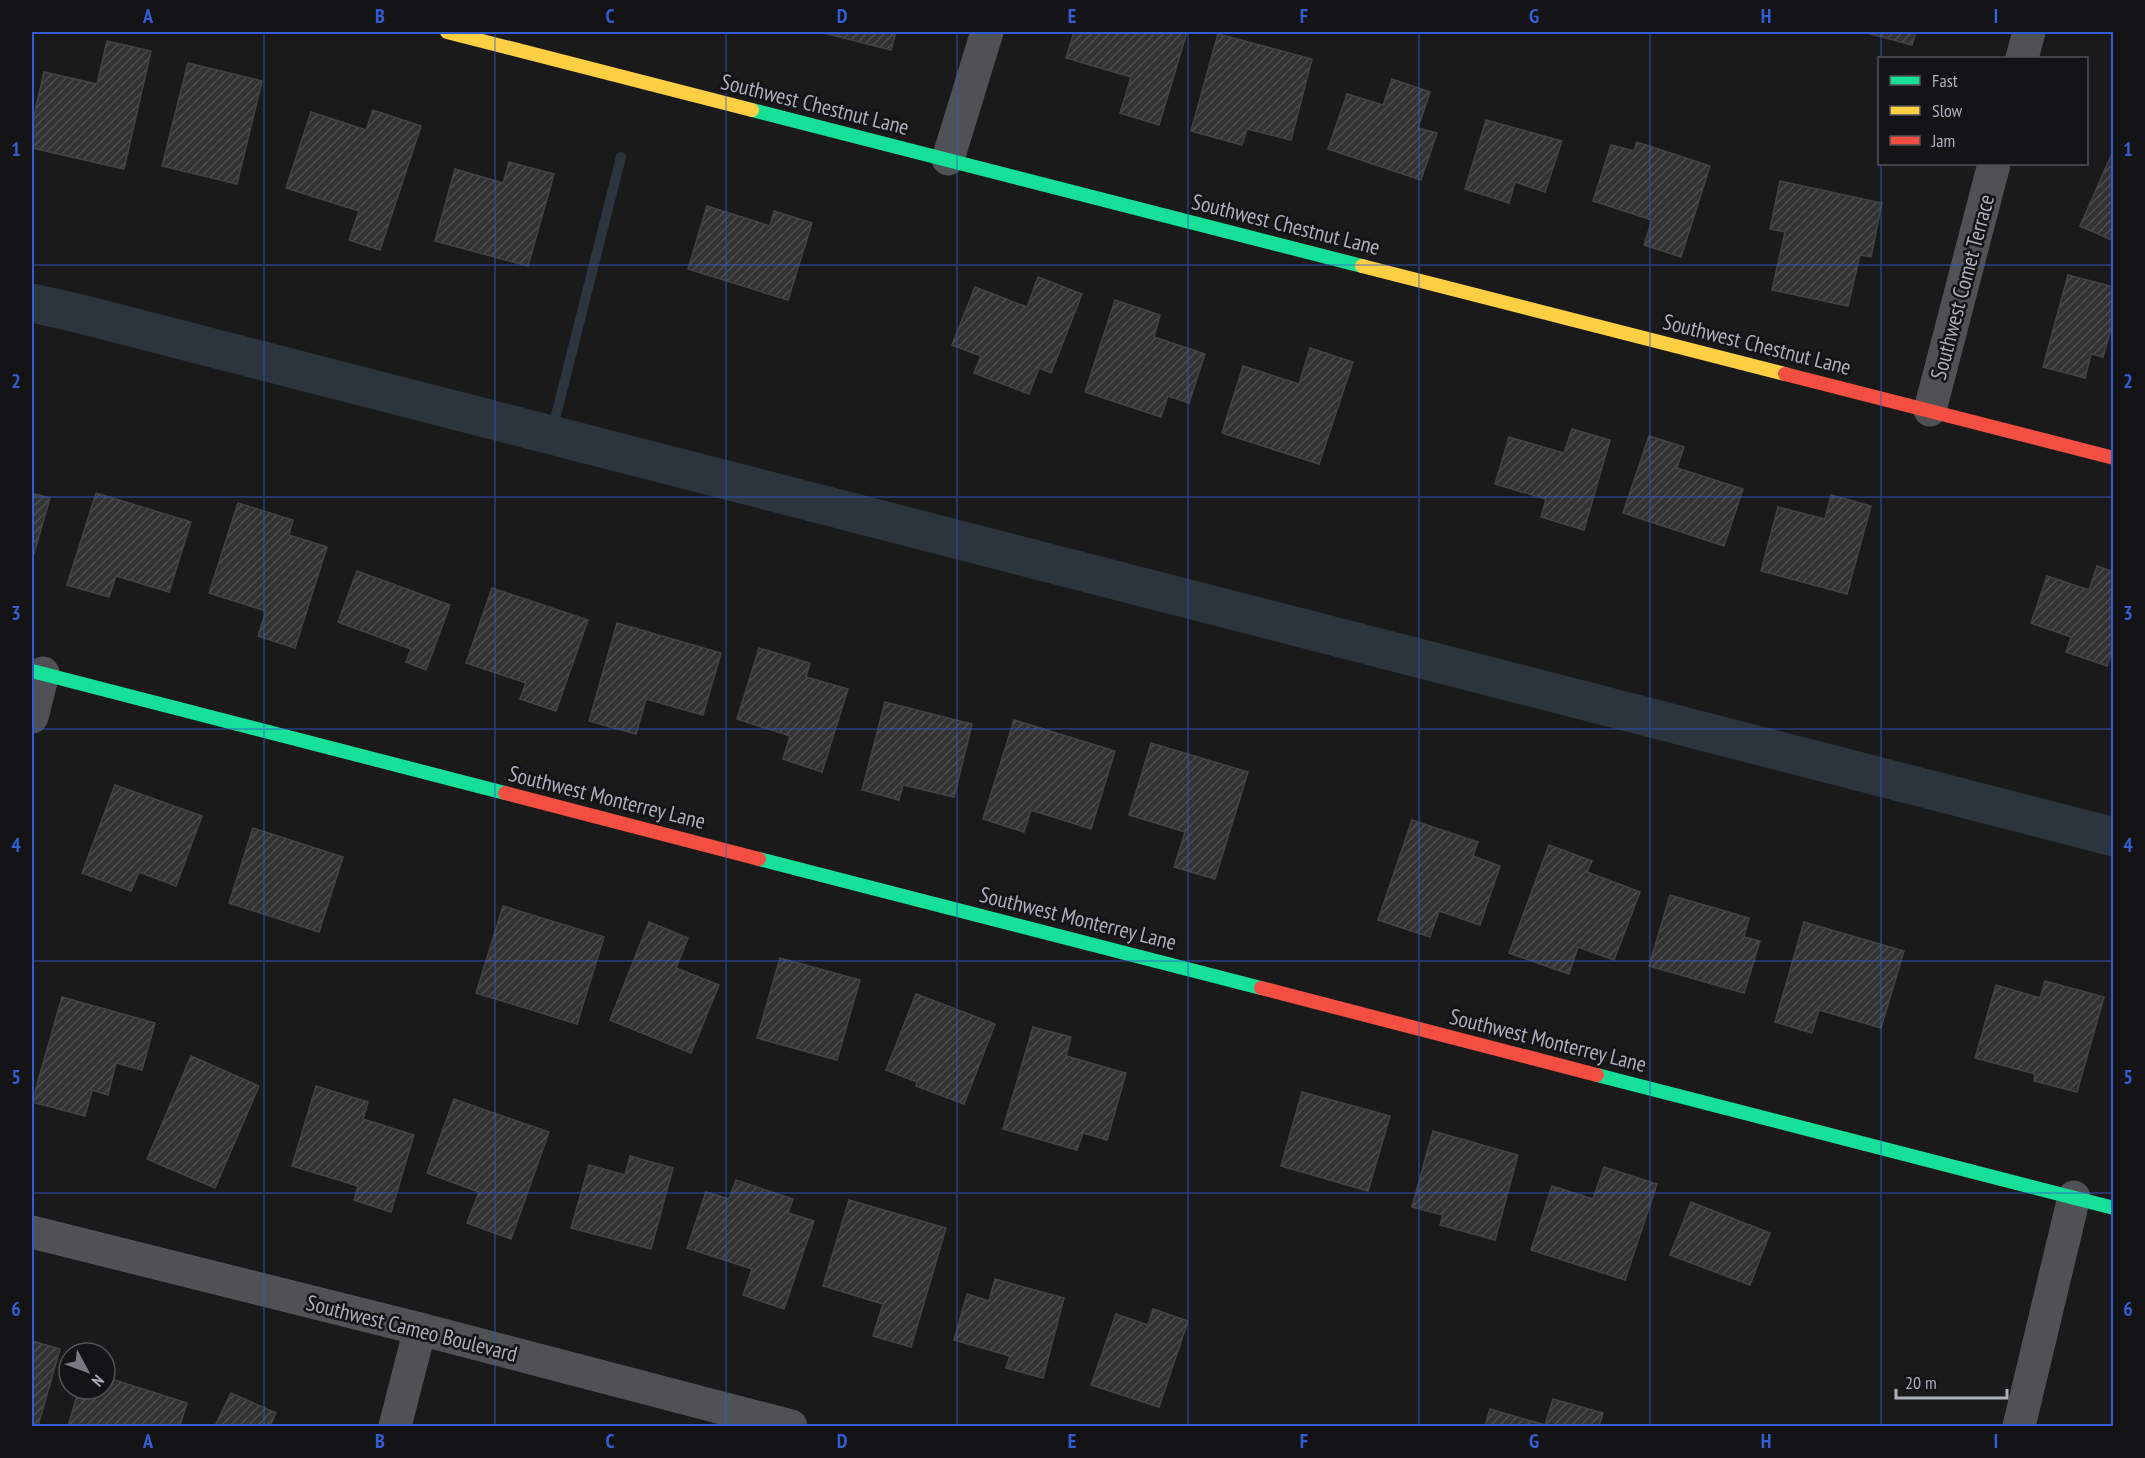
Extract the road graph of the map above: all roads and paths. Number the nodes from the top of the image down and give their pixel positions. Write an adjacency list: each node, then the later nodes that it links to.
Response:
1 (447, 32): 5 (street, Southwest Chestnut Lane)
2 (987, 32): 5 (street)
3 (2029, 32): 4 (street)
4 (2022, 57)
5 (948, 159): 7 (street, Southwest Chestnut Lane)
6 (1994, 165): 7 (street, Southwest Comet Terrace)
7 (1930, 410): 8 (street, Southwest Chestnut Lane)
8 (2114, 458)
9 (37, 672): 10 (street); 11 (street, Southwest Monterrey Lane)
10 (32, 717)
11 (2074, 1197): 12 (street, Southwest Monterrey Lane); 17 (street)
12 (2114, 1208)
13 (32, 1232): 14 (street, Southwest Cameo Boulevard)
14 (420, 1329): 15 (street); 16 (street, Southwest Cameo Boulevard)
15 (395, 1426)
16 (791, 1426)
17 (2019, 1426)

